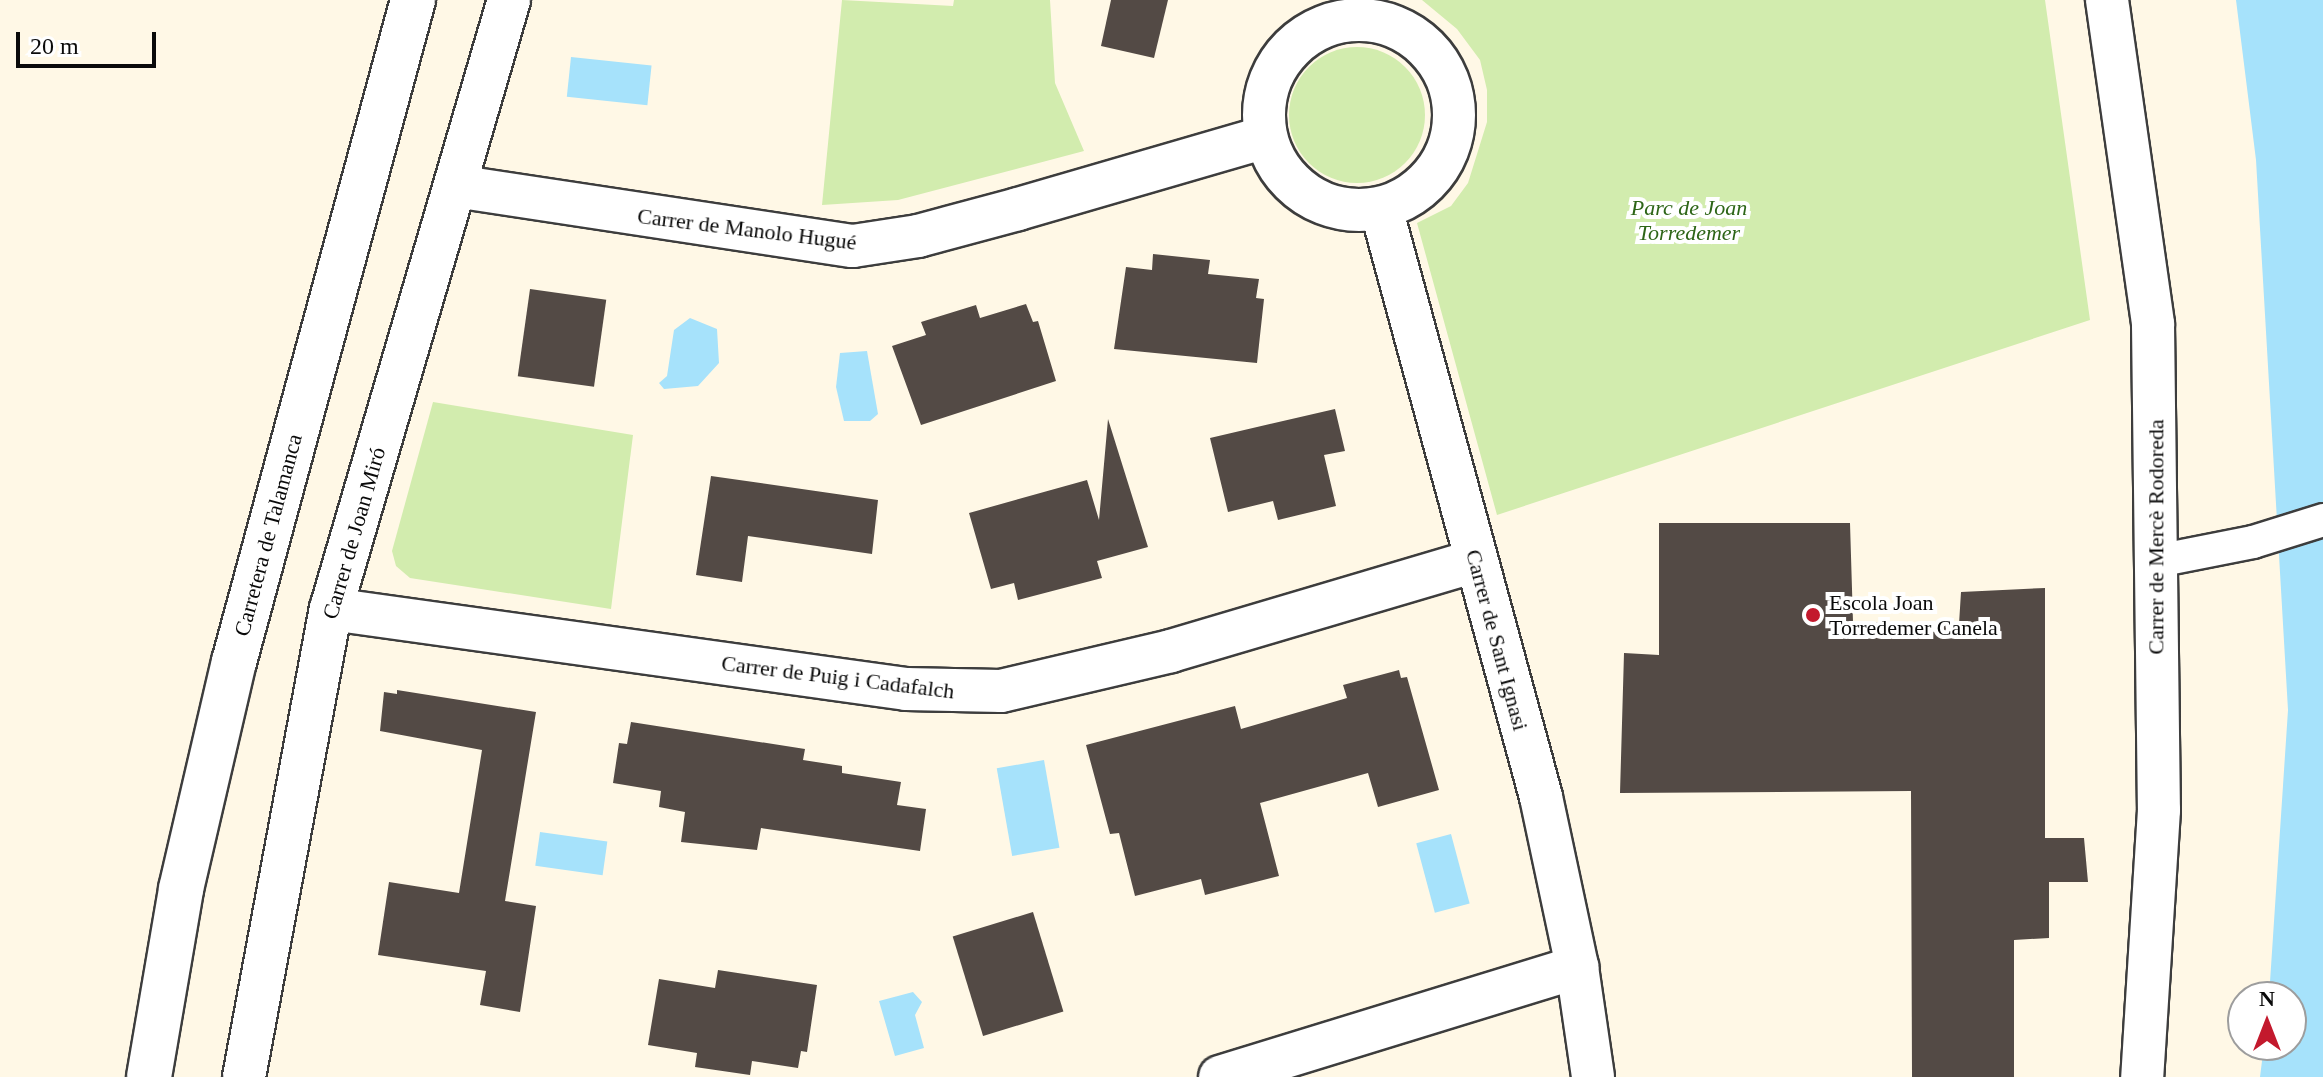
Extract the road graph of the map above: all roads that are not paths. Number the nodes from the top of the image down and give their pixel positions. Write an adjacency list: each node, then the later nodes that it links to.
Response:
1 (413, 0): 13 (street, Carretera de Talamanca)
2 (509, 0): 6 (street, Carrer de Joan Miró)
3 (2107, 0): 10 (street, Carrer de Mercè Rodoreda)
4 (1336, 11): 5 (street); 7 (street)
5 (1266, 137): 6 (street, Carrer de Manolo Hugué); 7 (street)
6 (455, 186): 11 (street, Carrer de Joan Miró)
7 (1381, 208): 9 (street, Carrer de Sant Ignasi)
8 (2323, 520): 10 (street)
9 (1475, 561): 11 (street, Carrer de Puig i Cadafalch); 12 (street, Carrer de Sant Ignasi)
10 (2157, 561): 17 (street, Carrer de Mercè Rodoreda)
11 (331, 609): 14 (street, Carrer de Joan Miró)
12 (1577, 967): 15 (street); 16 (street, Carrer de Sant Ignasi)
13 (149, 1077)
14 (244, 1077)
15 (1220, 1077)
16 (1593, 1077)
17 (2142, 1077)

